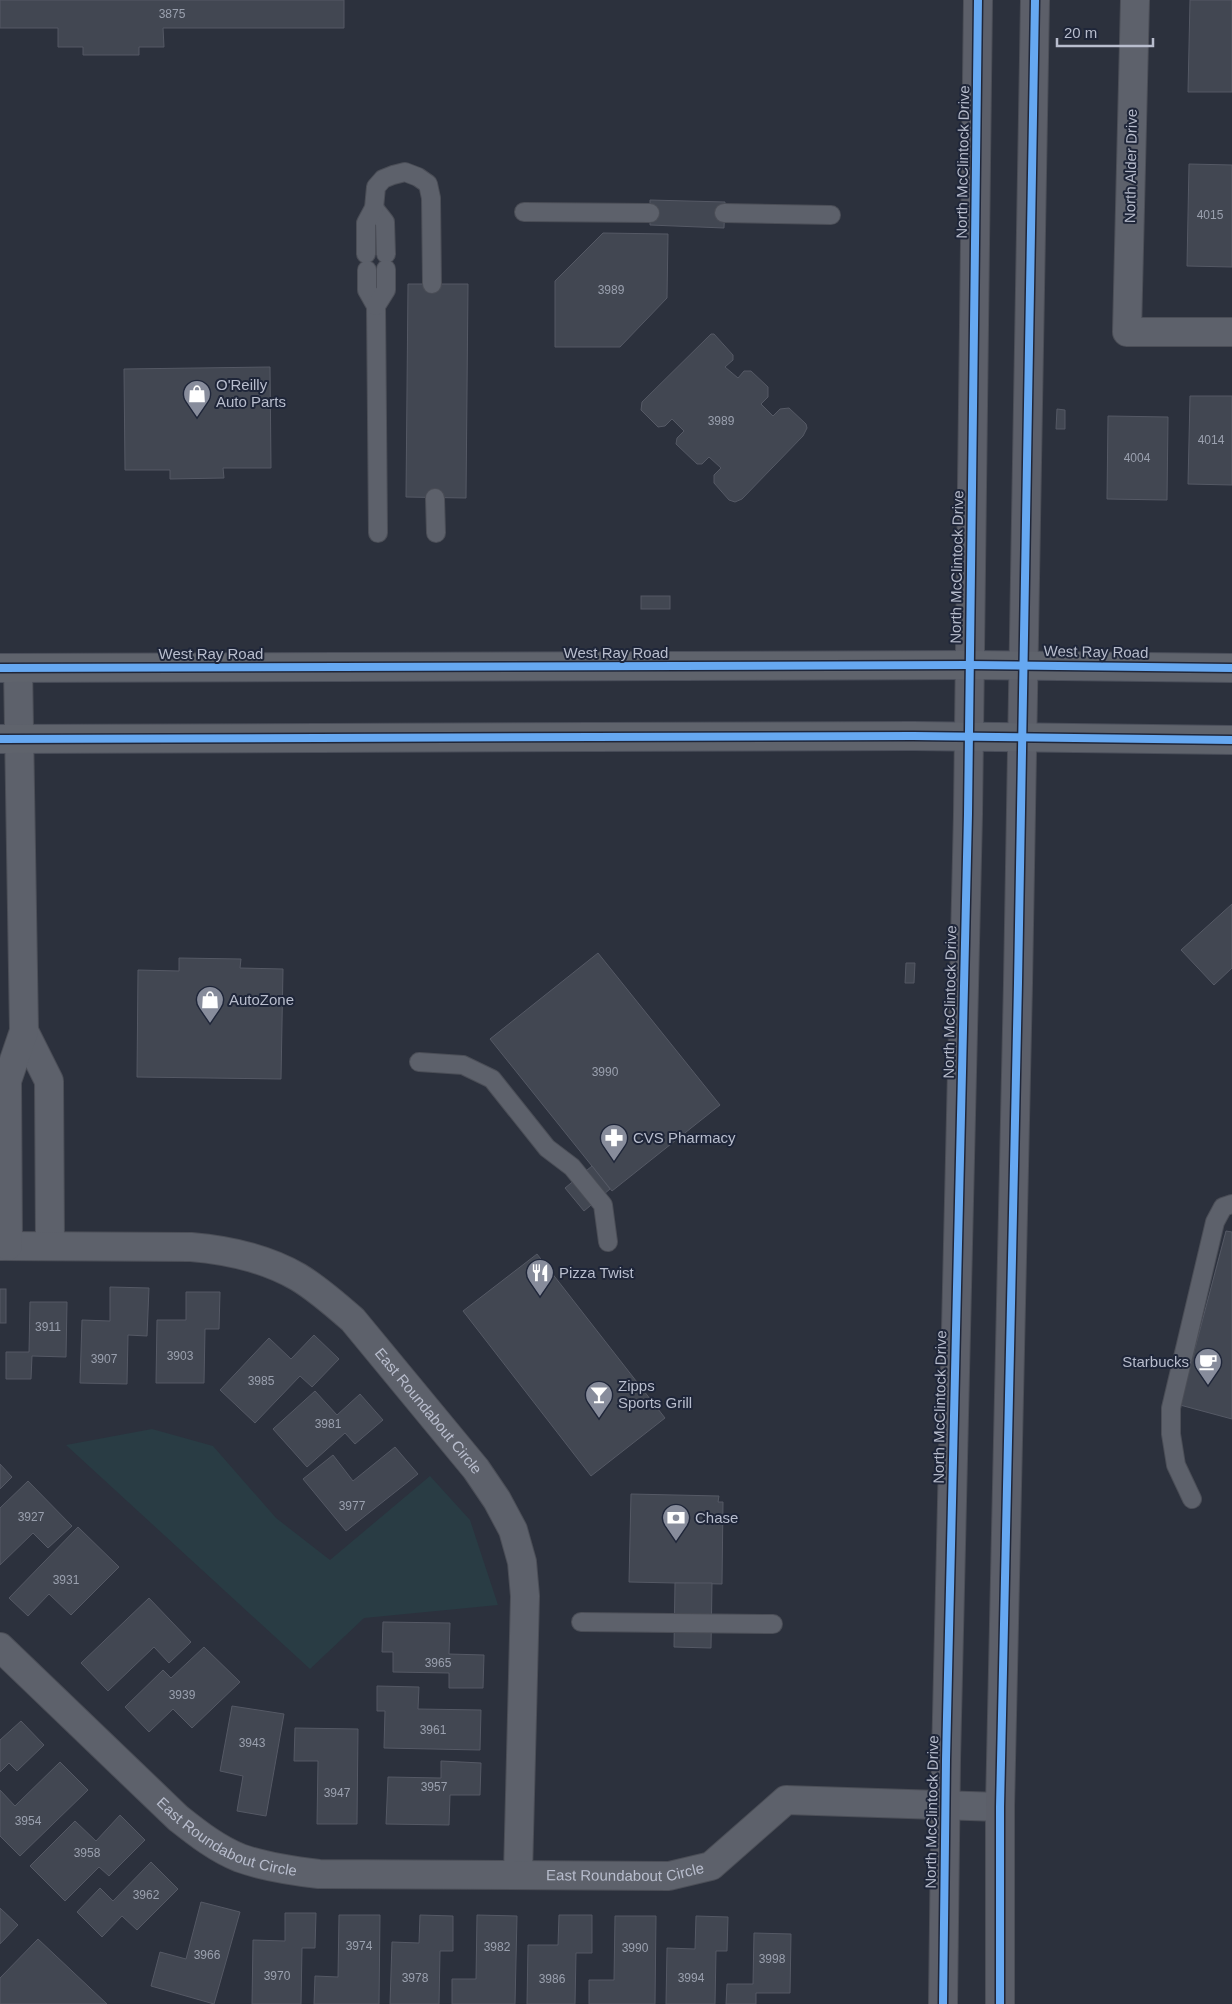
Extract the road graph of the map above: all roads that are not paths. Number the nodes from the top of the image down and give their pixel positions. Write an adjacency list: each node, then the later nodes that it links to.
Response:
1 (978, 0): 15 (main road, North McClintock Drive)
2 (1035, 0): 16 (main road)
3 (1135, 0): 11 (street, North Alder Drive)
4 (374, 208): 9 (lane); 10 (lane); 10 (lane)
5 (524, 212): 6 (lane)
6 (650, 213)
7 (724, 214): 8 (lane)
8 (831, 215)
9 (432, 284)
10 (376, 306): 13 (lane)
11 (1232, 332)
12 (435, 498): 14 (lane)
13 (378, 533)
14 (436, 533)
15 (969, 664): 16 (main road, West Ray Road); 17 (main road, West Ray Road); 19 (main road, North McClintock Drive)
16 (1024, 665): 18 (main road, West Ray Road); 20 (main road)
17 (9, 668): 21 (street)
18 (1232, 668)
19 (969, 736): 20 (main road); 21 (main road); 33 (main road, North McClintock Drive)
20 (1023, 737): 22 (main road); 34 (main road)
21 (10, 739): 23 (street)
22 (1232, 740)
23 (24, 1032): 27 (street); 28 (street)
24 (419, 1062): 26 (lane)
25 (1232, 1204): 29 (lane)
26 (608, 1242)
27 (4, 1246): 28 (street, East Roundabout Circle)
28 (50, 1246): 35 (street, East Roundabout Circle)
29 (1192, 1499)
30 (581, 1622): 31 (lane)
31 (773, 1624)
32 (0, 1647): 35 (street, East Roundabout Circle)
33 (946, 1805): 34 (street, East Roundabout Circle); 35 (street, East Roundabout Circle); 36 (main road, North McClintock Drive)
34 (1000, 1807): 37 (main road)
35 (518, 1874)
36 (943, 2004)
37 (1000, 2004)

